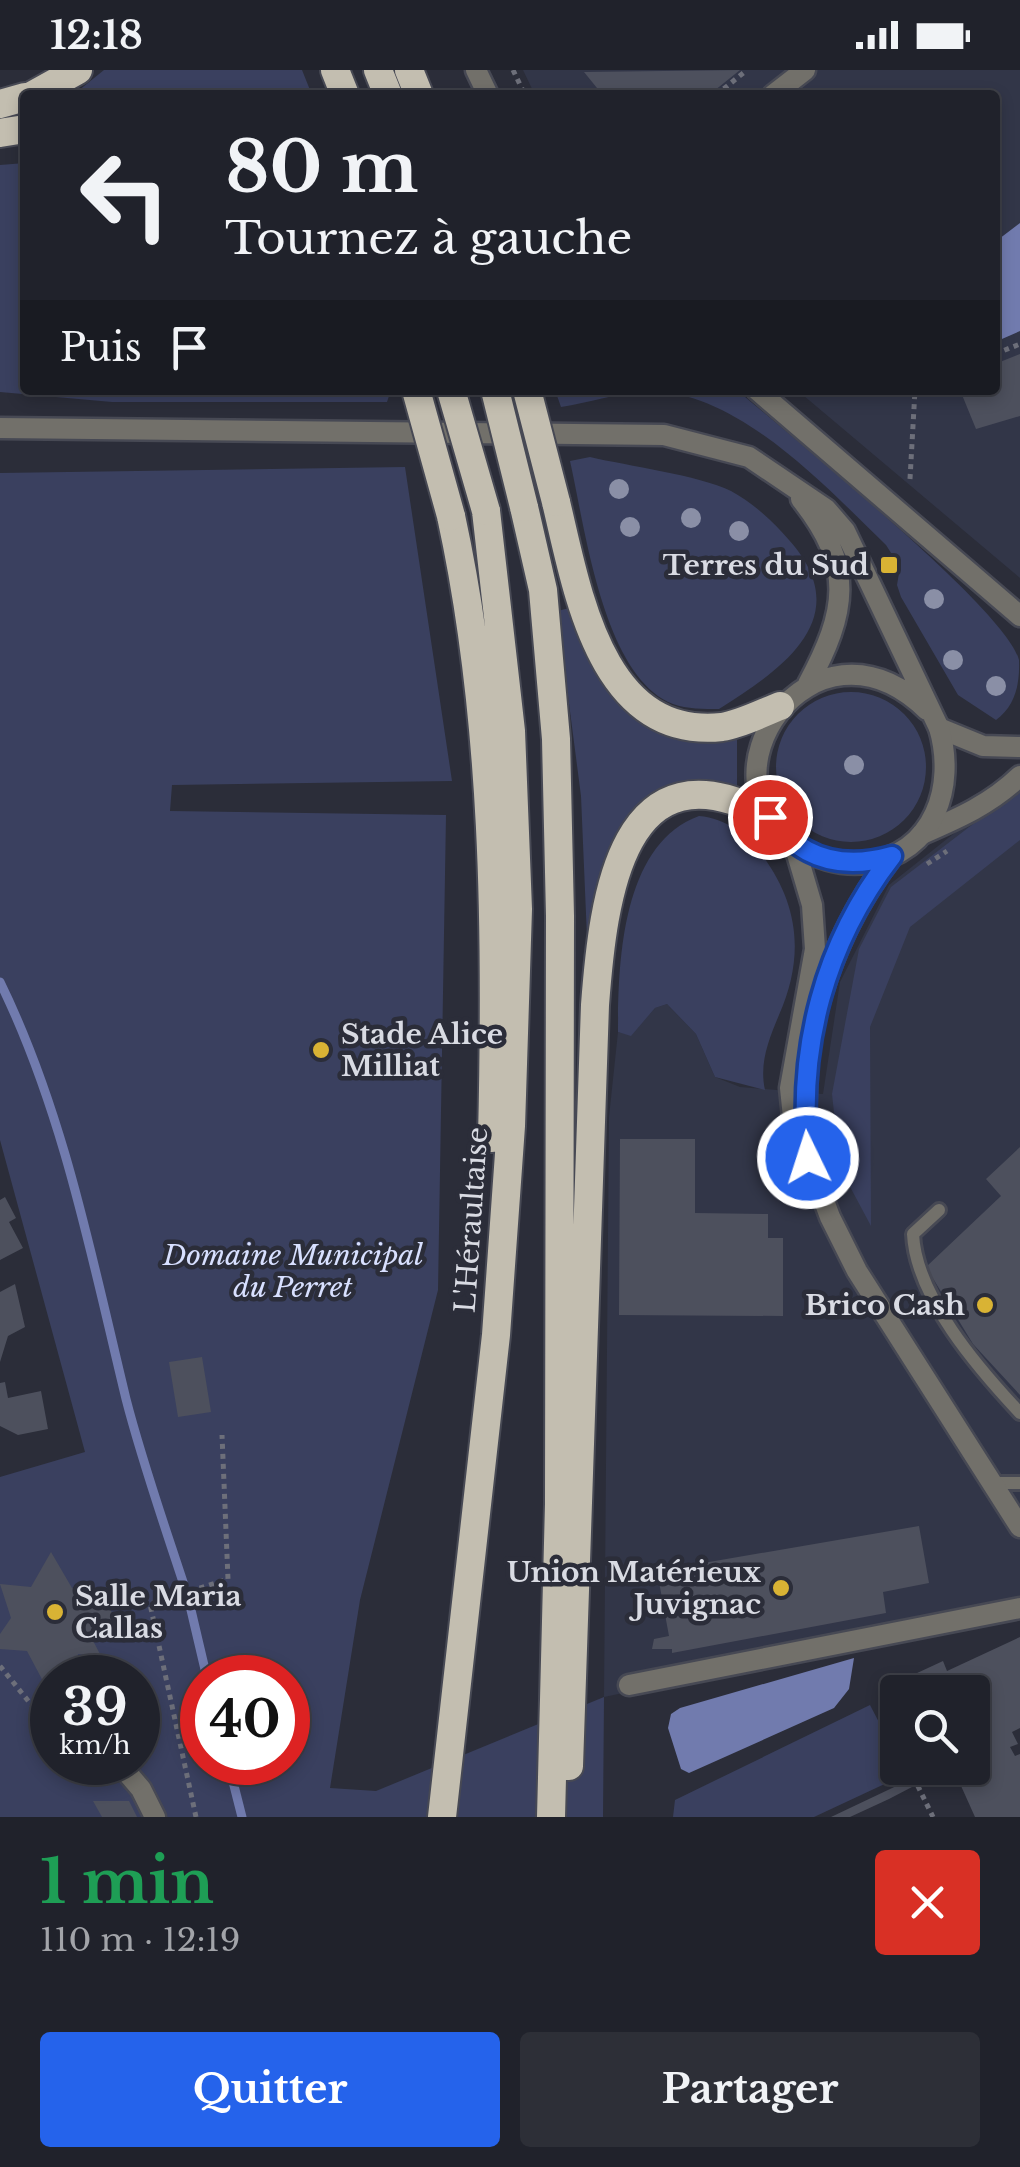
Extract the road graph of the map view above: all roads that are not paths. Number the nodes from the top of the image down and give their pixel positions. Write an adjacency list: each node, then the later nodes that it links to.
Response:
1 (78, 70): 3 (highway)
2 (805, 70): 4 (street)
3 (45, 90)
4 (779, 90)
5 (417, 395): 28 (highway, bridge)
6 (453, 395): 28 (highway, L'Héraultaise, bridge)
7 (496, 395): 37 (highway, bridge)
8 (528, 395): 16 (highway, bridge)
9 (763, 395): 14 (street)
10 (0, 415): 12 (street)
11 (0, 428): 12 (street)
12 (40, 430): 13 (street)
13 (786, 481): 15 (street); 17 (street)
14 (1020, 616)
15 (808, 684): 16 (street); 17 (street)
16 (780, 706): 21 (street)
17 (927, 710): 18 (street)
18 (939, 728): 19 (street); 22 (street)
19 (1020, 747)
20 (1020, 776): 22 (street)
21 (770, 817): 23 (street); 38 (highway)
22 (922, 834): 24 (street)
23 (794, 844): 24 (street); 25 (street)
24 (892, 856): 25 (street)
25 (808, 1158): 29 (street)
26 (939, 1210): 27 (lane)
27 (1020, 1413)
28 (483, 1479): 36 (highway, L'Héraultaise)
29 (992, 1483): 30 (lane); 31 (street)
30 (1020, 1483)
31 (1020, 1527)
32 (1020, 1608): 33 (street)
33 (629, 1685)
34 (137, 1785): 35 (street)
35 (156, 1817)
36 (442, 1817)
37 (551, 1817)
38 (566, 1817)

